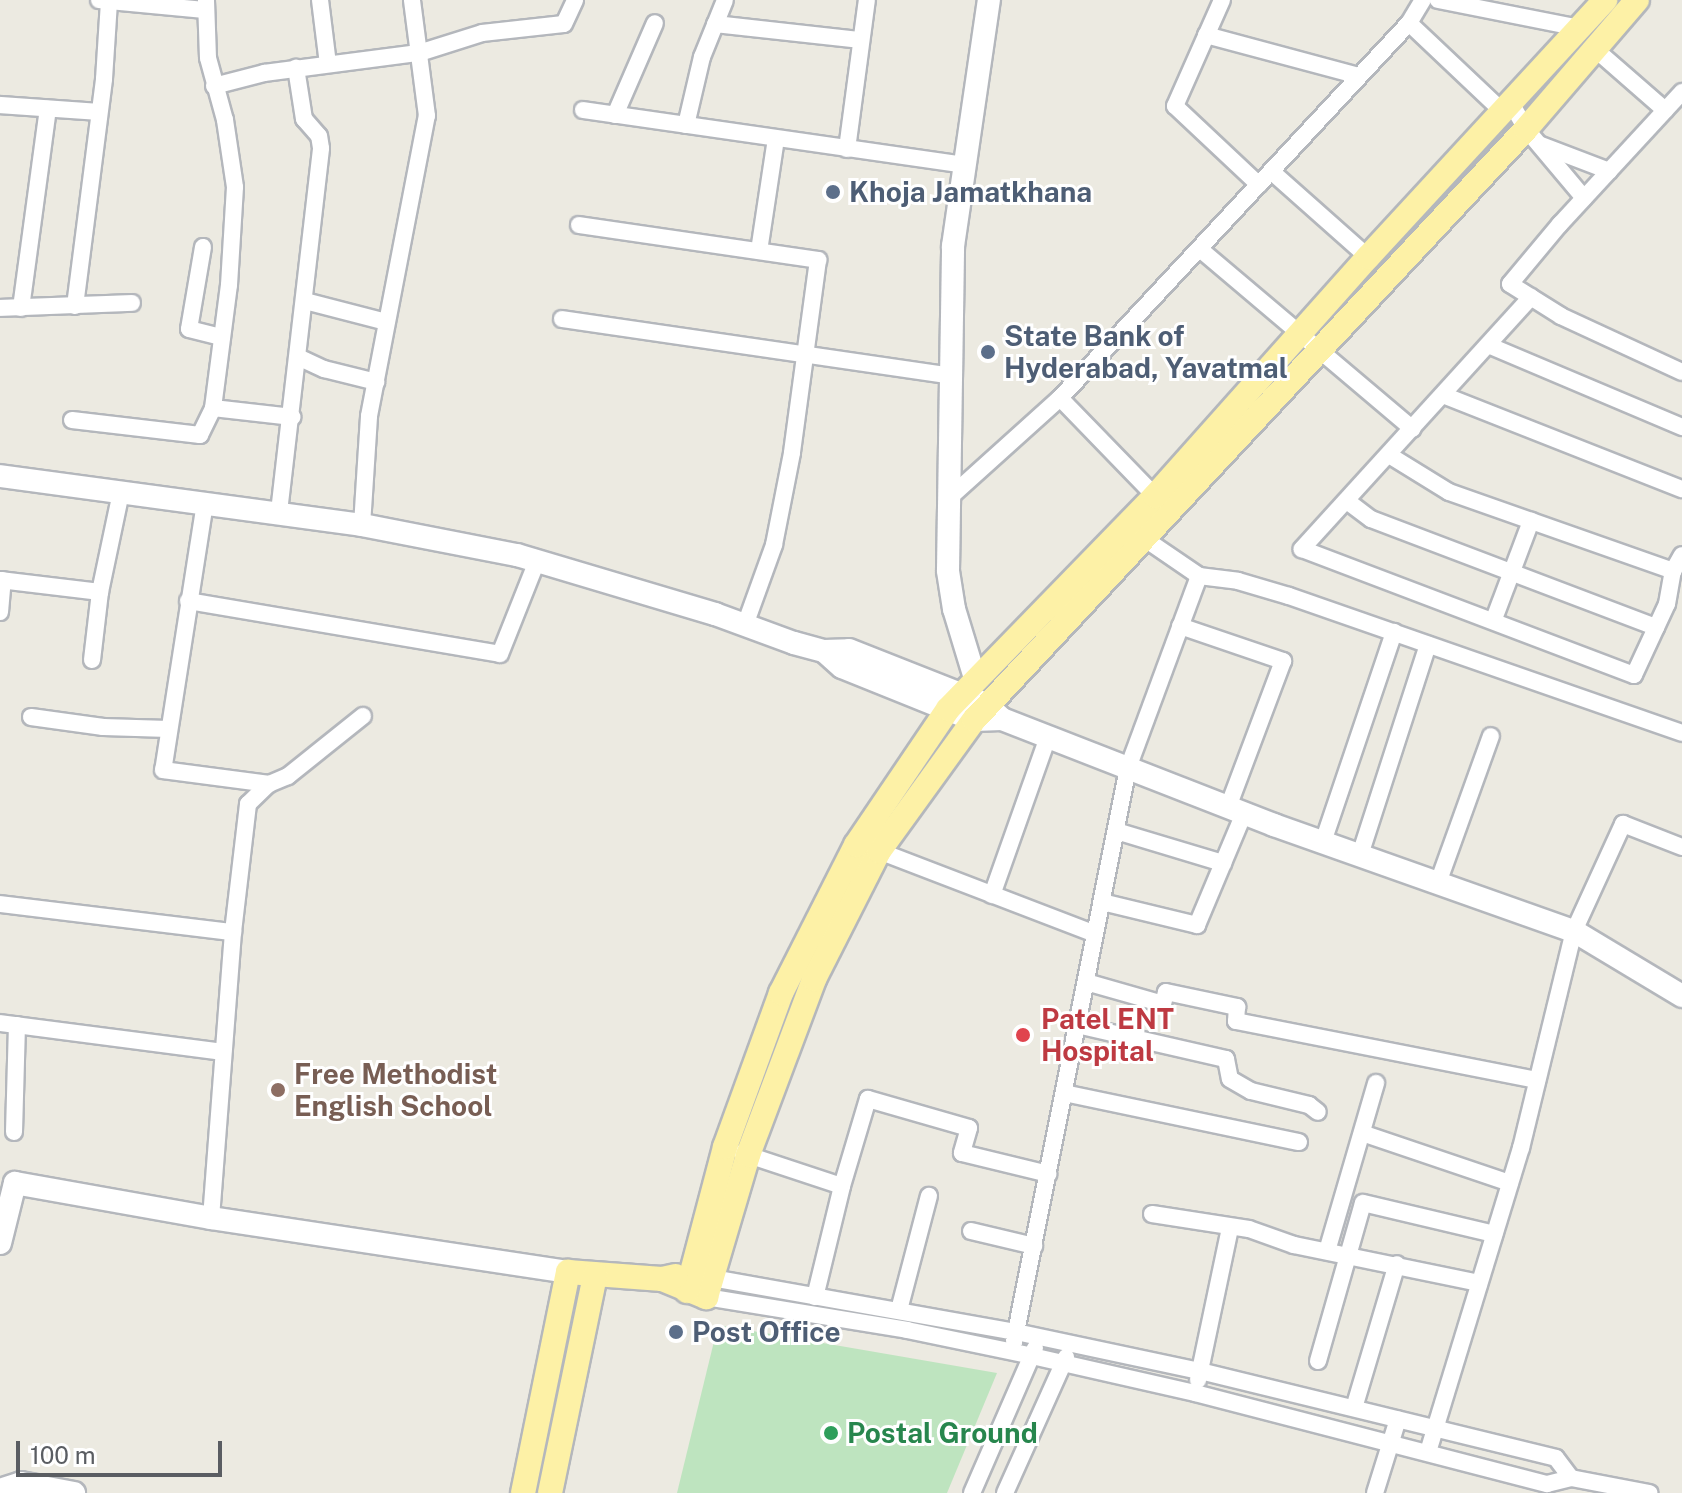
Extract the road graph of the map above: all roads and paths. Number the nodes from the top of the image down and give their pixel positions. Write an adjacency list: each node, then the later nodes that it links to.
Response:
1 (320, 0): 22 (street)
2 (412, 0): 21 (street)
3 (575, 0): 21 (street)
4 (725, 0): 16 (street)
5 (867, 0): 19 (street)
6 (989, 0): 38 (main road)
7 (1222, 0): 18 (street)
8 (1423, 0): 15 (street)
9 (1438, 0): 17 (street)
10 (1605, 0): 17 (main road)
11 (1637, 0): 20 (main road)
12 (104, 1): 13 (street); 32 (street)
13 (205, 5): 25 (street)
14 (655, 23): 33 (street)
15 (1409, 23): 24 (street); 28 (street)
16 (715, 24): 19 (street); 34 (street)
17 (1580, 28): 28 (main road)
18 (1206, 35): 24 (street); 41 (street)
19 (861, 40): 37 (street)
20 (1595, 49): 31 (street); 35 (main road)
21 (419, 53): 22 (street); 55 (street)
22 (328, 64): 23 (street)
23 (296, 68): 25 (street); 49 (street)
24 (1359, 76): 39 (street)
25 (214, 86): 56 (street)
26 (1682, 92): 31 (street)
27 (0, 105): 29 (street)
28 (1507, 107): 35 (street); 47 (main road)
29 (48, 109): 32 (street); 53 (street)
30 (583, 110): 33 (street)
31 (1665, 110): 40 (street)
32 (99, 112): 51 (street)
33 (615, 115): 34 (street)
34 (686, 125): 36 (street)
35 (1533, 137): 40 (street); 42 (street); 57 (main road)
36 (776, 139): 37 (street); 46 (street)
37 (847, 149): 38 (street)
38 (965, 165): 62 (main road)
39 (1271, 171): 41 (street); 47 (street)
40 (1609, 171): 42 (street)
41 (1259, 185): 45 (street)
42 (1584, 198): 48 (street)
43 (579, 225): 46 (street)
44 (203, 247): 56 (street)
45 (1201, 250): 57 (street); 65 (street)
46 (759, 251): 59 (street)
47 (1368, 257): 57 (main road)
48 (1531, 297): 58 (street); 61 (street)
49 (305, 301): 55 (street); 60 (street)
50 (132, 303): 51 (street)
51 (75, 306): 53 (street)
52 (0, 308): 53 (street)
53 (21, 308)
54 (562, 319): 59 (street)
55 (386, 322): 63 (street)
56 (222, 337): 66 (street)
57 (1310, 340): 70 (street); 75 (main road); 82 (main road)
58 (1488, 345): 64 (street); 69 (street)
59 (806, 356): 62 (street); 93 (street)
60 (298, 357): 63 (street); 67 (street)
61 (1682, 372)
62 (951, 376): 76 (main road)
63 (376, 382): 81 (street)
64 (1443, 395): 70 (street); 73 (street)
65 (1060, 398): 75 (street); 76 (street)
66 (213, 408): 67 (street); 68 (street)
67 (292, 417): 79 (street)
68 (72, 420)
69 (1682, 427)
70 (1413, 429): 71 (street)
71 (1389, 455): 77 (street); 80 (street)
72 (0, 476): 74 (main road)
73 (1682, 489)
74 (121, 492): 78 (main road); 89 (street)
75 (1155, 496): 99 (main road)
76 (949, 498): 99 (main road)
77 (1347, 501): 85 (street); 92 (street)
78 (205, 503): 79 (main road); 90 (street)
79 (279, 512): 81 (main road)
80 (1531, 521): 85 (street); 86 (street)
81 (362, 525): 84 (main road)
82 (1145, 539): 87 (street); 100 (main road)
83 (1682, 555): 86 (street)
84 (537, 561): 90 (street); 93 (main road)
85 (1512, 571): 92 (street); 95 (street)
86 (1673, 571): 95 (street)
87 (1199, 576): 94 (street); 96 (street)
88 (2, 580): 89 (street); 91 (street)
89 (100, 592): 98 (street)
90 (188, 601): 103 (street)
91 (0, 612)
92 (1494, 619): 95 (street)
93 (745, 625): 99 (main road)
94 (1180, 626): 107 (street); 109 (street)
95 (1656, 627)
96 (1394, 632): 97 (street); 111 (street)
97 (1428, 645): 104 (street); 114 (street)
98 (92, 660)
99 (961, 693): 100 (main road); 136 (main road)
100 (987, 714): 106 (main road); 113 (main road)
101 (363, 716): 108 (street)
102 (31, 717): 103 (street)
103 (169, 729): 108 (street)
104 (1682, 733)
105 (1491, 736): 116 (street)
106 (1048, 737): 107 (main road); 117 (street)
107 (1128, 768): 109 (main road); 110 (street)
108 (269, 784): 121 (street)
109 (1236, 810): 111 (main road); 115 (street)
110 (1116, 831): 115 (street); 118 (street)
111 (1323, 842): 114 (main road)
112 (1682, 847): 120 (street)
113 (879, 851): 117 (street); 136 (main road)
114 (1360, 855): 116 (main road)
115 (1223, 863): 118 (street)
116 (1438, 883): 120 (main road)
117 (992, 895): 122 (street)
118 (1102, 902): 122 (street)
119 (0, 904): 121 (street)
120 (1574, 931): 124 (main road); 129 (street)
121 (233, 932): 128 (street)
122 (1095, 934): 123 (street)
123 (1086, 982): 127 (street); 129 (street)
124 (1681, 991)
125 (0, 1023): 126 (street)
126 (17, 1025): 128 (street); 133 (street)
127 (1077, 1025): 131 (street); 132 (street)
128 (223, 1052): 143 (street)
129 (1537, 1080): 139 (street)
130 (1376, 1083): 134 (street)
131 (1064, 1093): 135 (street); 137 (street)
132 (1318, 1112)
133 (14, 1132)
134 (1362, 1133): 139 (street); 149 (street)
135 (1299, 1142)
136 (736, 1151): 140 (street); 155 (main road)
137 (1048, 1174): 140 (street); 148 (street)
138 (7, 1180): 143 (main road); 147 (main road)
139 (1510, 1183): 146 (street)
140 (842, 1186): 156 (street)
141 (929, 1196): 157 (street)
142 (1152, 1214): 144 (street)
143 (211, 1218): 152 (main road)
144 (1230, 1228): 149 (street); 165 (street)
145 (971, 1231): 148 (street)
146 (1494, 1234): 150 (street); 154 (street)
147 (0, 1243)
148 (1034, 1246): 158 (street)
149 (1327, 1251): 150 (street)
150 (1348, 1255): 151 (street); 163 (street)
151 (1397, 1264): 154 (street); 167 (street)
152 (568, 1272): 153 (main road); 175 (main road)
153 (595, 1275): 155 (main road); 176 (main road)
154 (1479, 1283): 169 (street)
155 (699, 1285): 156 (street); 161 (street)
156 (815, 1297): 157 (street)
157 (899, 1310): 158 (street)
158 (1016, 1332): 159 (street); 161 (street)
159 (1040, 1336): 160 (street); 162 (street)
160 (1071, 1344): 164 (street); 165 (street)
161 (1013, 1352): 162 (street)
162 (1032, 1356): 164 (street); 177 (street)
163 (1318, 1361)
164 (1064, 1364): 166 (street); 178 (street)
165 (1200, 1371): 166 (street); 167 (street)
166 (1195, 1393): 170 (street)
167 (1354, 1408): 168 (street)
168 (1398, 1419): 169 (street); 170 (street)
169 (1435, 1428): 171 (street); 172 (street)
170 (1392, 1443): 171 (street); 179 (street)
171 (1428, 1452): 172 (street)
172 (1574, 1479): 180 (street)
173 (0, 1490): 174 (main road)
174 (74, 1493)
175 (523, 1493)
176 (550, 1493)
177 (972, 1493)
178 (1005, 1493)
179 (1375, 1493)
180 (1650, 1493)

